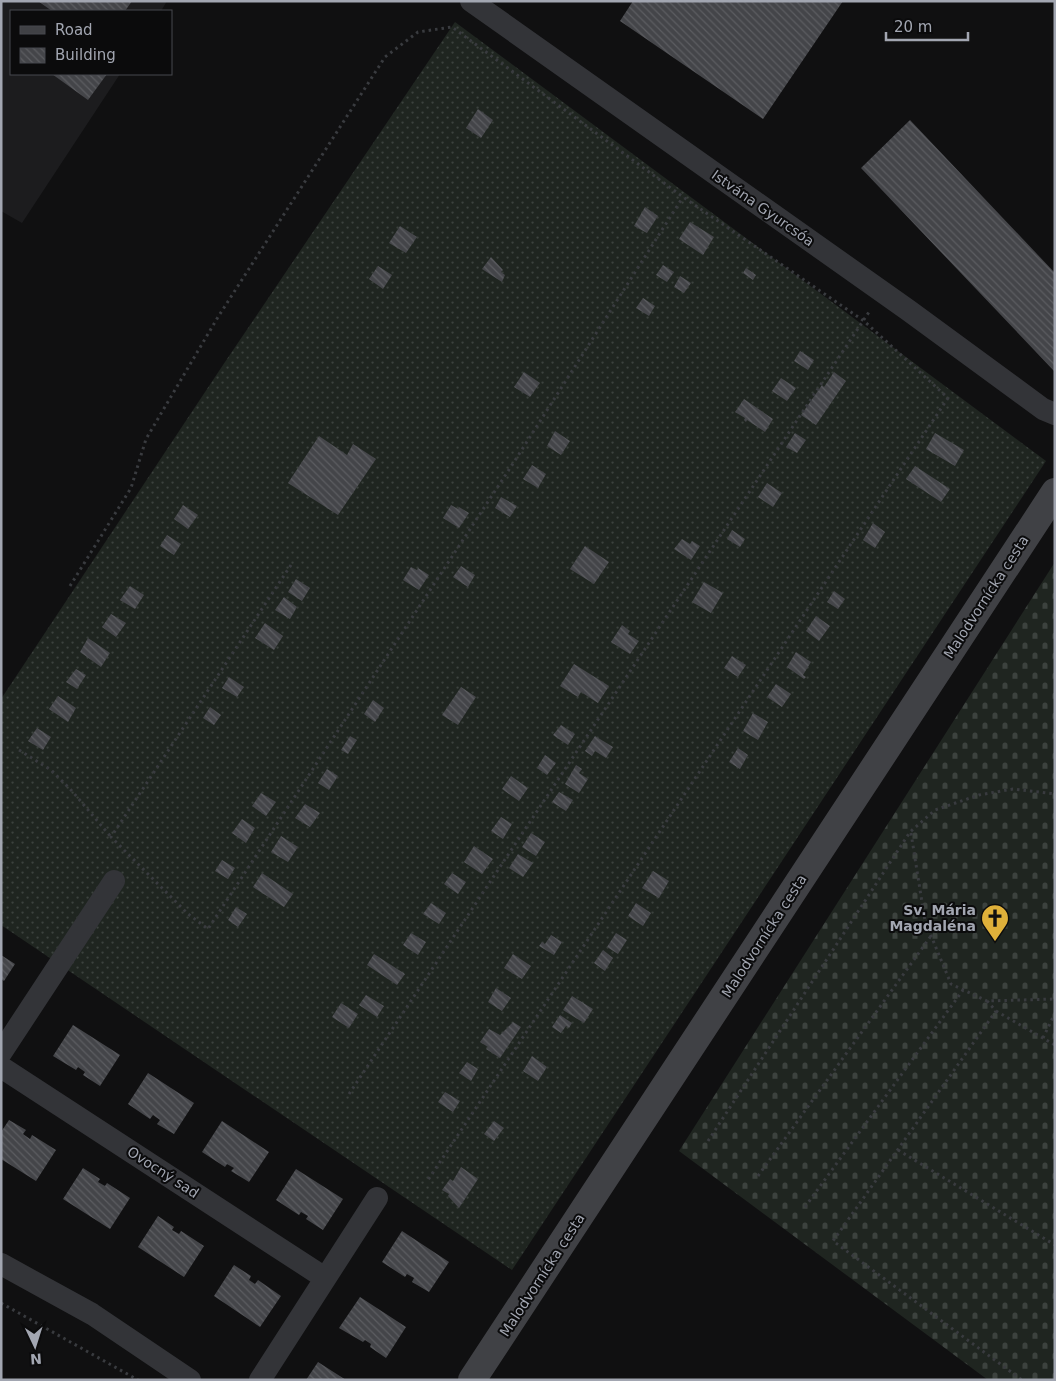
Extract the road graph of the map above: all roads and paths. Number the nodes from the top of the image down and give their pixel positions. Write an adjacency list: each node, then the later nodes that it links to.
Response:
1 (471, 1): 3 (street, Istvána Gyurcsóa)
2 (683, 197): 4 (path); 8 (path); 12 (path)
3 (880, 292): 4 (path); 5 (street, Istvána Gyurcsóa)
4 (864, 321): 24 (path); 28 (path)
5 (1055, 414)
6 (1055, 492): 38 (street, Malodvornícka cesta)
7 (291, 565): 12 (path)
8 (70, 586)
9 (19, 750): 12 (path)
10 (1055, 794): 11 (path)
11 (910, 832): 14 (path); 25 (path)
12 (111, 837)
13 (114, 881): 22 (street)
14 (931, 936): 15 (path); 27 (path)
15 (963, 990): 17 (path); 30 (path)
16 (1055, 999): 17 (path)
17 (987, 1001): 18 (path)
18 (996, 1011): 20 (path); 26 (path)
19 (1055, 1013): 20 (path)
20 (1042, 1038): 21 (path)
21 (1055, 1045)
22 (1, 1053)
23 (1, 1067): 33 (street, Ovocný sad)
24 (349, 1094)
25 (708, 1141)
26 (898, 1150): 31 (path); 39 (path)
27 (758, 1176)
28 (428, 1180)
29 (377, 1198): 33 (street)
30 (805, 1207)
31 (1055, 1245)
32 (1, 1264): 36 (street)
33 (325, 1278): 37 (street)
34 (1, 1303): 35 (path)
35 (138, 1380)
36 (190, 1380)
37 (260, 1380)
38 (472, 1380)
39 (1022, 1380)

